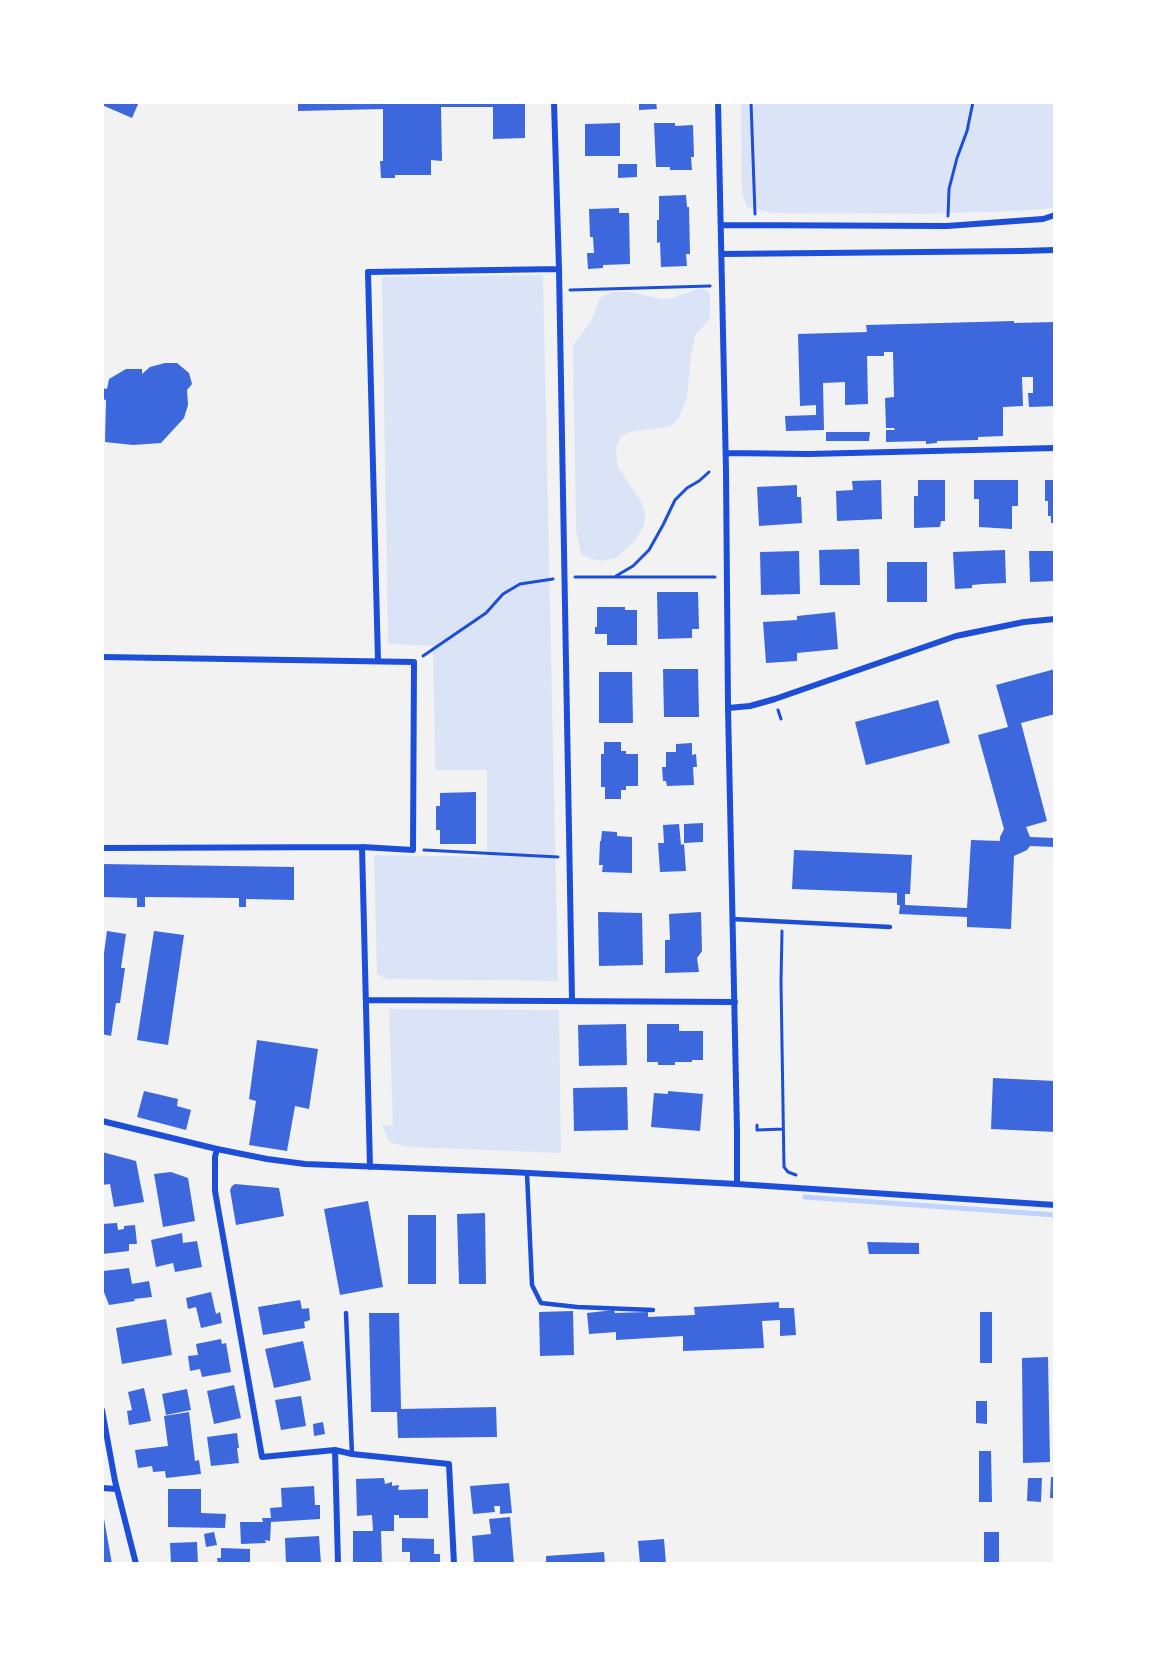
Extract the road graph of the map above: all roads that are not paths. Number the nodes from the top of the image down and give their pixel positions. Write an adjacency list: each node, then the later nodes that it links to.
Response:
1 (554, 102): 7 (street)
2 (718, 102): 4 (street)
3 (1055, 215): 4 (street)
4 (722, 225): 6 (street)
5 (1055, 250): 6 (street)
6 (722, 254): 9 (street)
7 (559, 268): 12 (street); 19 (street)
8 (1055, 448): 9 (street)
9 (726, 453): 13 (street)
10 (1055, 620): 13 (street)
11 (102, 657): 12 (street)
12 (378, 662): 14 (street)
13 (728, 708): 16 (street)
14 (362, 847): 15 (street); 18 (street)
15 (102, 848)
16 (732, 919): 17 (lane); 20 (street)
17 (890, 927)
18 (366, 1000): 19 (street); 23 (street)
19 (572, 1000): 20 (street)
20 (735, 1002): 25 (street)
21 (102, 1121): 22 (street)
22 (217, 1149): 23 (street); 30 (street)
23 (370, 1167): 24 (street)
24 (527, 1174): 25 (street); 27 (lane)
25 (737, 1185): 26 (street)
26 (1055, 1205)
27 (653, 1310)
28 (346, 1313): 31 (lane)
29 (102, 1410): 33 (street)
30 (334, 1450): 31 (street); 35 (street)
31 (352, 1454): 36 (street)
32 (102, 1488): 33 (street)
33 (117, 1489): 34 (street)
34 (136, 1564)
35 (338, 1564)
36 (454, 1564)

